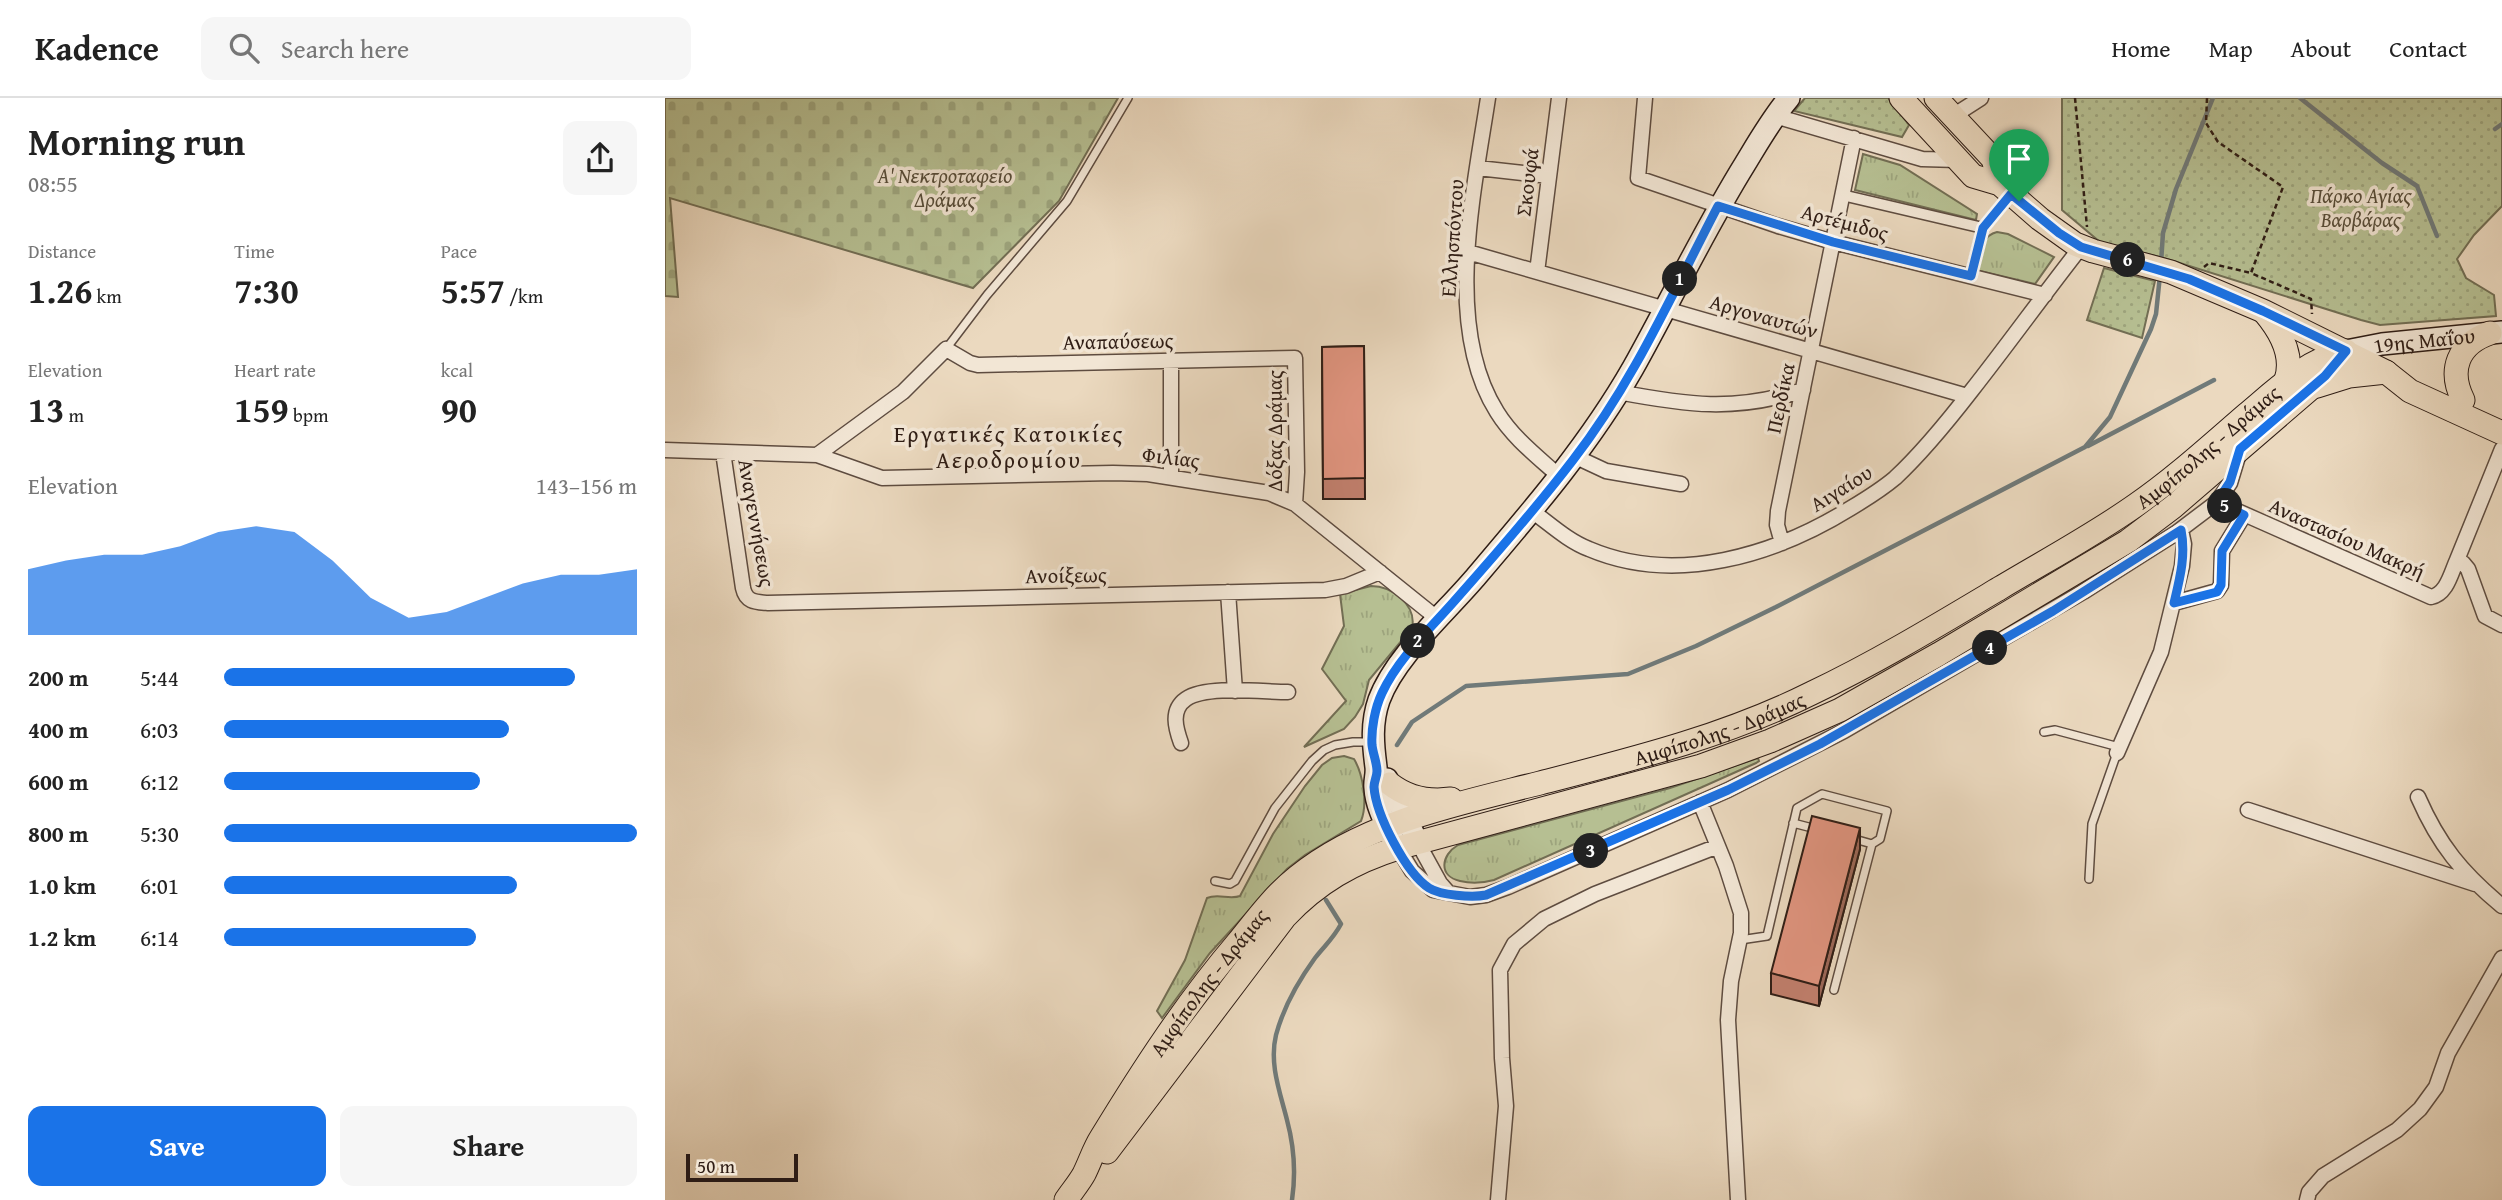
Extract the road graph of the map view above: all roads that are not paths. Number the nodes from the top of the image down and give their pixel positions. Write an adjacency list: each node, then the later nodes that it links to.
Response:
1 (1128, 98): 28 (lane)
2 (1488, 98): 13 (street, Ελλησπόντου)
3 (1559, 98): 14 (street, Σκουφά)
4 (1645, 98): 17 (street, Αρτέμιδος)
5 (1789, 98): 9 (main road)
6 (1901, 98): 12 (main road)
7 (1936, 98): 10 (main road)
8 (1981, 98): 10 (street)
9 (1775, 116): 11 (street); 17 (main road)
10 (1953, 116): 15 (main road)
11 (1854, 138): 12 (street); 16 (street, Περδίκα)
12 (1958, 160): 15 (main road)
13 (1478, 168): 14 (street); 21 (street, Ελλησπόντου)
14 (1549, 176): 22 (street, Σκουφά)
15 (2005, 189): 18 (street); 20 (main road)
16 (1842, 195): 18 (street); 19 (street, Περδίκα)
17 (1718, 206): 19 (street, Αρτέμιδος); 25 (main road)
18 (1983, 228): 23 (street)
19 (1833, 242): 23 (street, Αρτέμιδος); 29 (street, Περδίκα)
20 (2081, 247): 24 (street, Αιγαίου); 26 (main road)
21 (1468, 252): 22 (street, Αργοναυτών); 49 (street, Ελλησπόντου)
22 (1537, 272): 25 (street, Αργοναυτών)
23 (1971, 276): 24 (street, Αρτέμιδος)
24 (2045, 295): 38 (street, Αιγαίου)
25 (1664, 309): 29 (street, Αργοναυτών); 37 (main road)
26 (2263, 311): 30 (main road); 34 (main road)
27 (2496, 332): 30 (main road, 19ης Μαΐου); 39 (main road)
28 (946, 349): 32 (street, Αναπαύσεως); 46 (street)
29 (1811, 351): 35 (street, Περδίκα); 38 (street, Αργοναυτών)
30 (2346, 351): 33 (main road); 34 (main road, Αμφίπολης - Δράμας); 36 (main road, Αμφίπολης - Δράμας)
31 (1295, 358): 32 (street, Αναπαύσεως); 52 (street, Δόξας Δράμας)
32 (1171, 360): 48 (street)
33 (2386, 372): 36 (main road); 39 (main road); 41 (main road)
34 (2286, 380): 70 (main road, Αμφίπολης - Δράμας)
35 (1803, 390): 37 (street); 56 (street, Περδίκα)
36 (2306, 391): 42 (main road, Αμφίπολης - Δράμας)
37 (1618, 392): 47 (main road)
38 (1967, 396): 56 (street, Αιγαίου)
39 (2463, 400): 40 (main road)
40 (2502, 418)
41 (2502, 433)
42 (2240, 449): 51 (street); 79 (main road, Αμφίπολης - Δράμας)
43 (2502, 449): 57 (street)
44 (665, 450): 45 (street, Φιλίας)
45 (723, 452): 46 (street, Φιλίας); 60 (street, Αναγεννήσεως)
46 (817, 455): 48 (street, Φιλίας)
47 (1576, 457): 49 (main road); 50 (street)
48 (1171, 476): 52 (street, Φιλίας)
49 (1560, 477): 53 (main road)
50 (1681, 484)
51 (2217, 502): 54 (street, Αναστασίου Μακρή); 55 (street)
52 (1295, 504): 58 (street, Φιλίας)
53 (1532, 511): 56 (street, Αιγαίου); 62 (main road)
54 (2244, 515): 57 (street, Αναστασίου Μακρή); 61 (street)
55 (2181, 530): 61 (street); 72 (street)
56 (1782, 543)
57 (2457, 560): 63 (street, Αναστασίου Μακρή)
58 (1380, 572): 59 (street, Ανοίξεως); 62 (street, Φιλίας)
59 (1228, 592): 60 (street, Ανοίξεως); 64 (street)
60 (751, 601)
61 (2174, 603): 68 (street)
62 (1438, 619): 69 (main road)
63 (2502, 625)
64 (1235, 691): 65 (street); 67 (street)
65 (1288, 692)
66 (2044, 732): 68 (lane)
67 (1181, 743)
68 (2118, 750): 82 (lane)
69 (1378, 763): 70 (main road); 74 (main road); 83 (lane)
70 (1551, 780): 74 (main road, Αμφίπολης - Δράμας)
71 (2418, 797): 84 (street)
72 (1700, 802): 80 (street); 85 (street)
73 (2248, 810): 84 (street)
74 (1397, 823): 79 (main road); 81 (main road, Αμφίπολης - Δράμας)
75 (1793, 823): 76 (lane); 78 (lane); 87 (lane)
76 (1819, 830)
77 (1846, 837): 78 (lane)
78 (1872, 844): 89 (lane)
79 (1408, 846): 81 (main road, Αμφίπολης - Δράμας); 85 (street); 85 (street)
80 (1718, 846): 87 (street); 91 (street)
81 (1312, 879): 90 (main road, Αμφίπολης - Δράμας)
82 (2089, 879)
83 (1215, 881)
84 (2475, 884): 86 (street)
85 (1447, 891)
86 (2502, 906)
87 (1740, 940): 92 (street)
88 (2502, 958): 93 (street)
89 (1834, 990)
90 (1066, 1200)
91 (1498, 1200)
92 (1738, 1200)
93 (2307, 1200)

